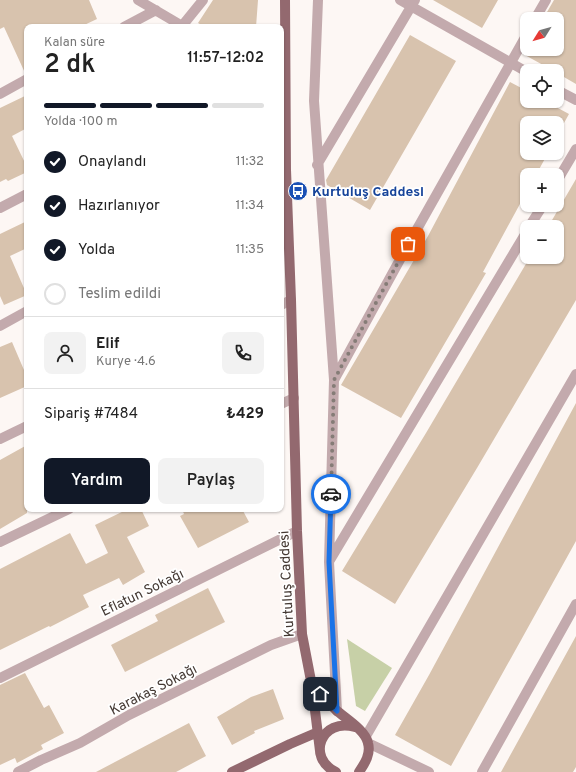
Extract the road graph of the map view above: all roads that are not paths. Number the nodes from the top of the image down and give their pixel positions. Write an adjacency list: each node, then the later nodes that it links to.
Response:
1 (138, 0): 8 (street)
2 (203, 0): 12 (street)
3 (285, 0): 13 (main road, Kurtuluş Caddesi)
4 (318, 0): 22 (street)
5 (400, 0): 7 (street)
6 (546, 0): 9 (street)
7 (413, 3): 15 (street); 22 (street)
8 (156, 10): 10 (street); 11 (street)
9 (539, 12)
10 (130, 24)
11 (180, 24)
12 (185, 24)
13 (284, 44)
14 (520, 47): 15 (street)
15 (511, 63): 16 (street); 33 (street)
16 (520, 68)
17 (24, 81): 18 (street)
18 (0, 94)
19 (564, 94): 20 (street)
20 (576, 100)
21 (576, 149): 23 (street)
22 (317, 165): 33 (street)
23 (564, 169)
24 (284, 171): 28 (main road, Kurtuluş Caddesi)
25 (24, 196): 26 (street)
26 (0, 208)
27 (520, 243): 41 (street)
28 (291, 300): 29 (street); 34 (main road, Kurtuluş Caddesi)
29 (284, 304)
30 (24, 313): 31 (street)
31 (0, 326)
32 (576, 374): 49 (street)
33 (334, 380): 41 (street)
34 (294, 398): 35 (street); 39 (main road, Kurtuluş Caddesi)
35 (284, 403)
36 (24, 427): 37 (street)
37 (0, 439)
38 (62, 512): 40 (street)
39 (297, 531): 43 (main road, Kurtuluş Caddesi); 44 (street, Eflatun Sokağı)
40 (0, 542)
41 (329, 562): 46 (street)
42 (576, 604): 58 (street)
43 (302, 634): 45 (main road, Kurtuluş Caddesi); 52 (street, Karakaş Sokağı)
44 (0, 678)
45 (312, 686): 46 (main road); 48 (main road, Kurtuluş Caddesi)
46 (337, 711): 47 (main road)
47 (355, 727): 49 (main road); 50 (main road)
48 (318, 732): 50 (main road, Kurtuluş Caddesi); 53 (main road)
49 (367, 740): 51 (main road); 57 (street)
50 (321, 755): 54 (main road, Kurtuluş Caddesi); 55 (main road)
51 (362, 768): 56 (main road)
52 (18, 772)
53 (232, 772)
54 (324, 772)
55 (336, 772)
56 (353, 772)
57 (429, 772)
58 (482, 772)

